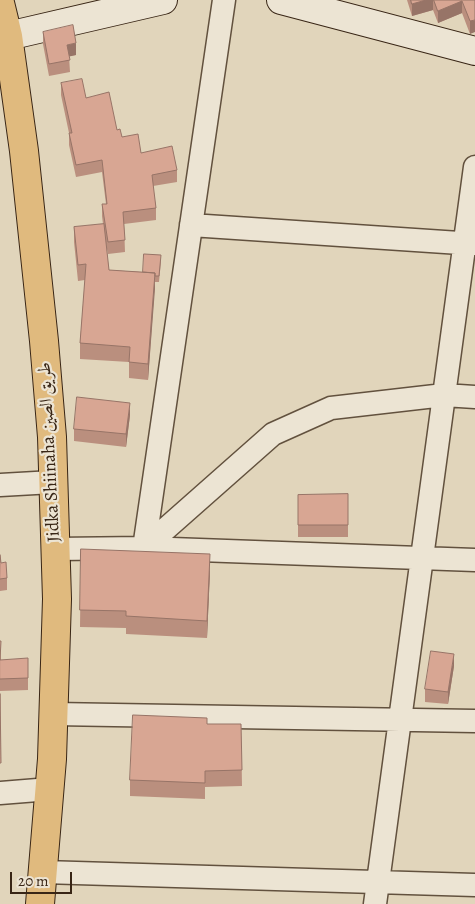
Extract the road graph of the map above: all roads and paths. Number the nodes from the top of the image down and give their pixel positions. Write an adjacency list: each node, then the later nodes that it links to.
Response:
1 (163, 0): 5 (street)
2 (224, 0): 8 (street)
3 (281, 0): 6 (street)
4 (0, 3): 5 (main road, Jidka Shiinaha طريق الصين)
5 (8, 36): 12 (main road, Jidka Shiinaha طريق الصين)
6 (475, 51)
7 (475, 167): 9 (street)
8 (191, 225): 9 (street); 14 (street)
9 (470, 244): 10 (street)
10 (444, 395): 11 (street); 14 (street); 16 (street)
11 (475, 397)
12 (53, 482): 13 (street); 15 (main road, Jidka Shiinaha طريق الصين)
13 (0, 485)
14 (144, 548): 15 (street); 16 (street)
15 (56, 549): 18 (main road, Jidka Shiinaha طريق الصين)
16 (422, 559): 17 (street); 19 (street)
17 (475, 560)
18 (54, 714): 19 (street); 21 (main road, Jidka Shiinaha طريق الصين)
19 (400, 721): 20 (street); 25 (street)
20 (475, 721)
21 (50, 789): 22 (street); 23 (main road, Jidka Shiinaha طريق الصين)
22 (0, 793)
23 (43, 872): 25 (street); 26 (main road, Jidka Shiinaha طريق الصين)
24 (475, 885): 25 (street)
25 (377, 894)
26 (40, 904)

